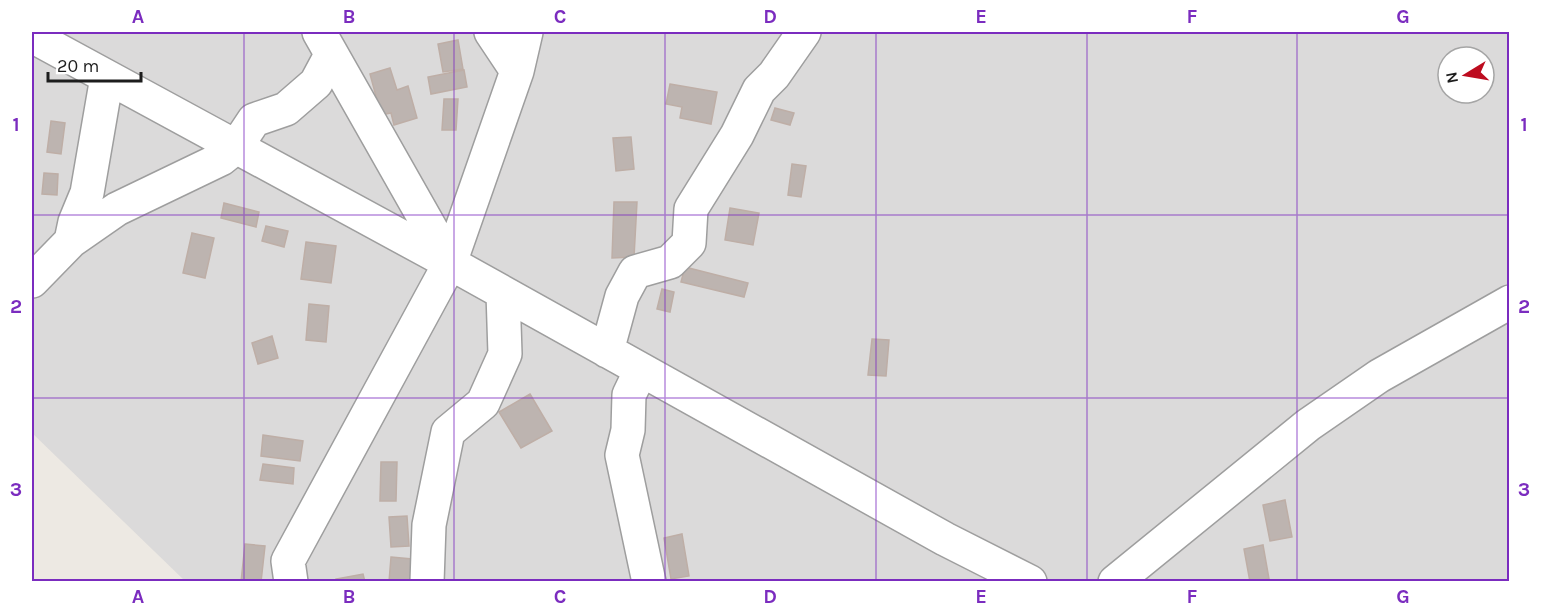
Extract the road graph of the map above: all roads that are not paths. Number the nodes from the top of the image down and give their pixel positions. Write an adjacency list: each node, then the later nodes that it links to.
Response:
1 (491, 32): 6 (street)
2 (526, 32): 6 (street)
3 (804, 32): 14 (street)
4 (32, 36): 7 (street)
5 (325, 43): 8 (street); 10 (street)
6 (517, 71): 10 (street)
7 (107, 77): 8 (street); 9 (street)
8 (236, 147): 9 (street); 10 (street)
9 (71, 241): 11 (street)
10 (450, 263): 12 (street); 16 (street)
11 (32, 281)
12 (503, 293): 14 (street); 17 (street)
13 (1509, 302): 20 (street)
14 (607, 351): 15 (street)
15 (641, 370): 18 (street); 19 (street)
16 (291, 582)
17 (427, 582)
18 (649, 582)
19 (1030, 582)
20 (1115, 582)

